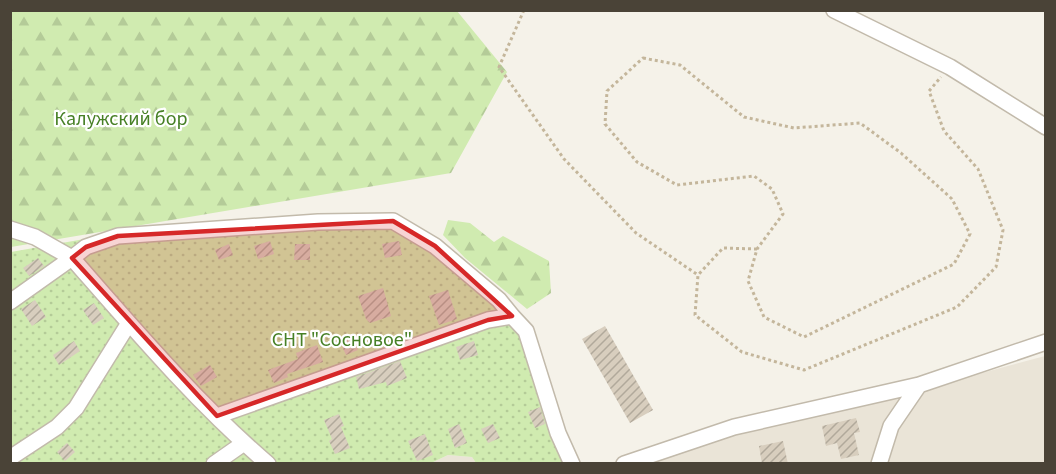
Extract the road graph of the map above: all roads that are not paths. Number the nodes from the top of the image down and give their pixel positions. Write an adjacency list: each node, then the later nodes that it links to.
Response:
1 (834, 10): 2 (street)
2 (1046, 127)
3 (10, 229): 4 (street)
4 (72, 258): 5 (street); 6 (street); 7 (street)
5 (10, 302)
6 (512, 316): 10 (street); 15 (street)
7 (129, 323): 10 (street); 12 (street)
8 (1046, 342): 9 (street)
9 (919, 385): 16 (street); 17 (street)
10 (217, 416): 11 (street)
11 (244, 443): 13 (street); 14 (street)
12 (10, 458)
13 (214, 464)
14 (268, 464)
15 (572, 464)
16 (624, 464)
17 (879, 464)

